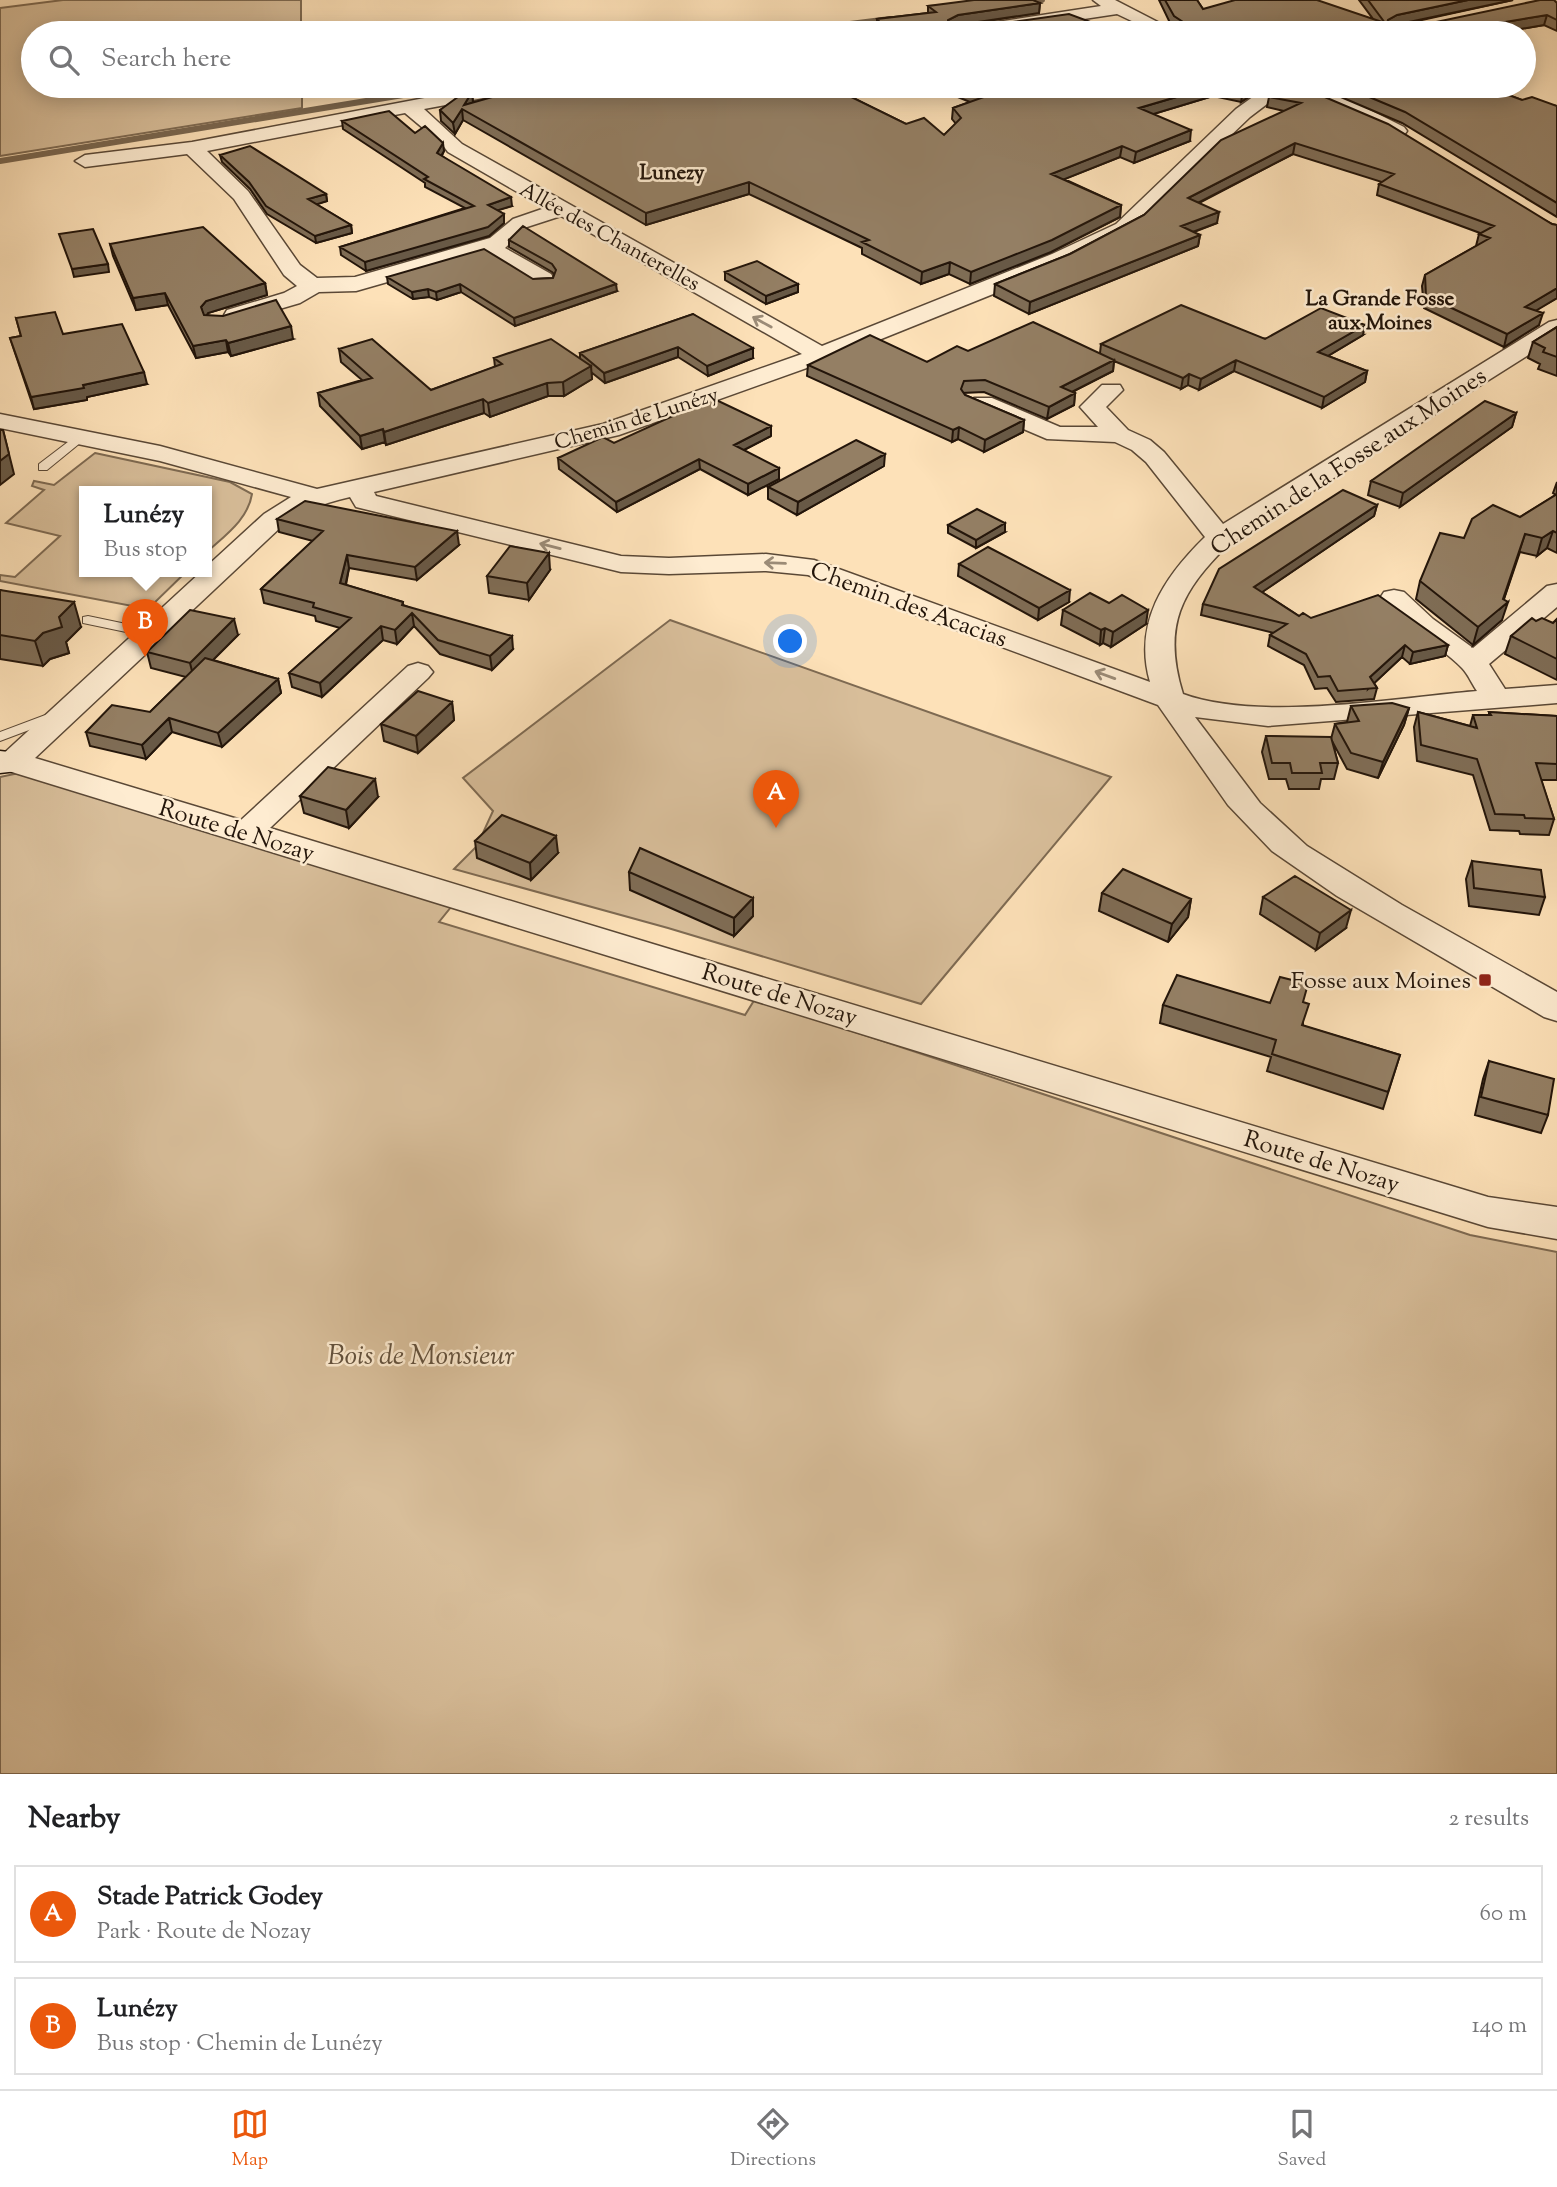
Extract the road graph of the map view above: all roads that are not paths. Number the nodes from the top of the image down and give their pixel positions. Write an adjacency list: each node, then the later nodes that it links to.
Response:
1 (1101, 0): 2 (street)
2 (1118, 9): 3 (street); 4 (street)
3 (1038, 21)
4 (1144, 21)
5 (451, 98): 8 (street)
6 (1263, 98): 18 (street, Chemin de Lunézy)
7 (1324, 98): 9 (street)
8 (408, 106): 10 (street); 12 (street, Allée des Chanterelles)
9 (1415, 142)
10 (192, 148): 11 (street); 15 (street)
11 (85, 161)
12 (562, 209): 13 (street); 18 (street, Allée des Chanterelles, one-way to 12)
13 (487, 246): 14 (street); 15 (street)
14 (543, 279)
15 (314, 285): 16 (street)
16 (217, 321)
17 (1557, 327): 27 (street, Chemin de la Fosse aux Moines)
18 (821, 355): 25 (street, Chemin de Lunézy)
19 (1111, 390): 22 (street)
20 (974, 399): 22 (street)
21 (0, 421): 23 (street)
22 (1119, 435): 27 (street)
23 (81, 436): 24 (lane); 26 (street)
24 (43, 467)
25 (360, 489): 26 (street, Chemin de Lunézy); 37 (street, Chemin des Acacias, one-way to 25)
26 (316, 497): 28 (street, Chemin de Lunézy)
27 (1220, 538): 37 (street, Chemin de la Fosse aux Moines)
28 (212, 576)
29 (211, 577): 33 (street, Chemin de Lunézy)
30 (1557, 592): 34 (street)
31 (1394, 598): 34 (street)
32 (88, 620): 33 (lane)
33 (150, 633): 39 (street, Chemin de Lunézy)
34 (1473, 662): 38 (street)
35 (418, 672): 40 (street)
36 (1557, 694): 38 (street)
37 (1169, 698): 38 (street); 41 (street, Chemin de la Fosse aux Moines)
38 (1497, 699)
39 (4, 756): 40 (street, Route de Nozay)
40 (246, 833): 42 (street, Route de Nozay)
41 (1557, 1008)
42 (1557, 1223)

